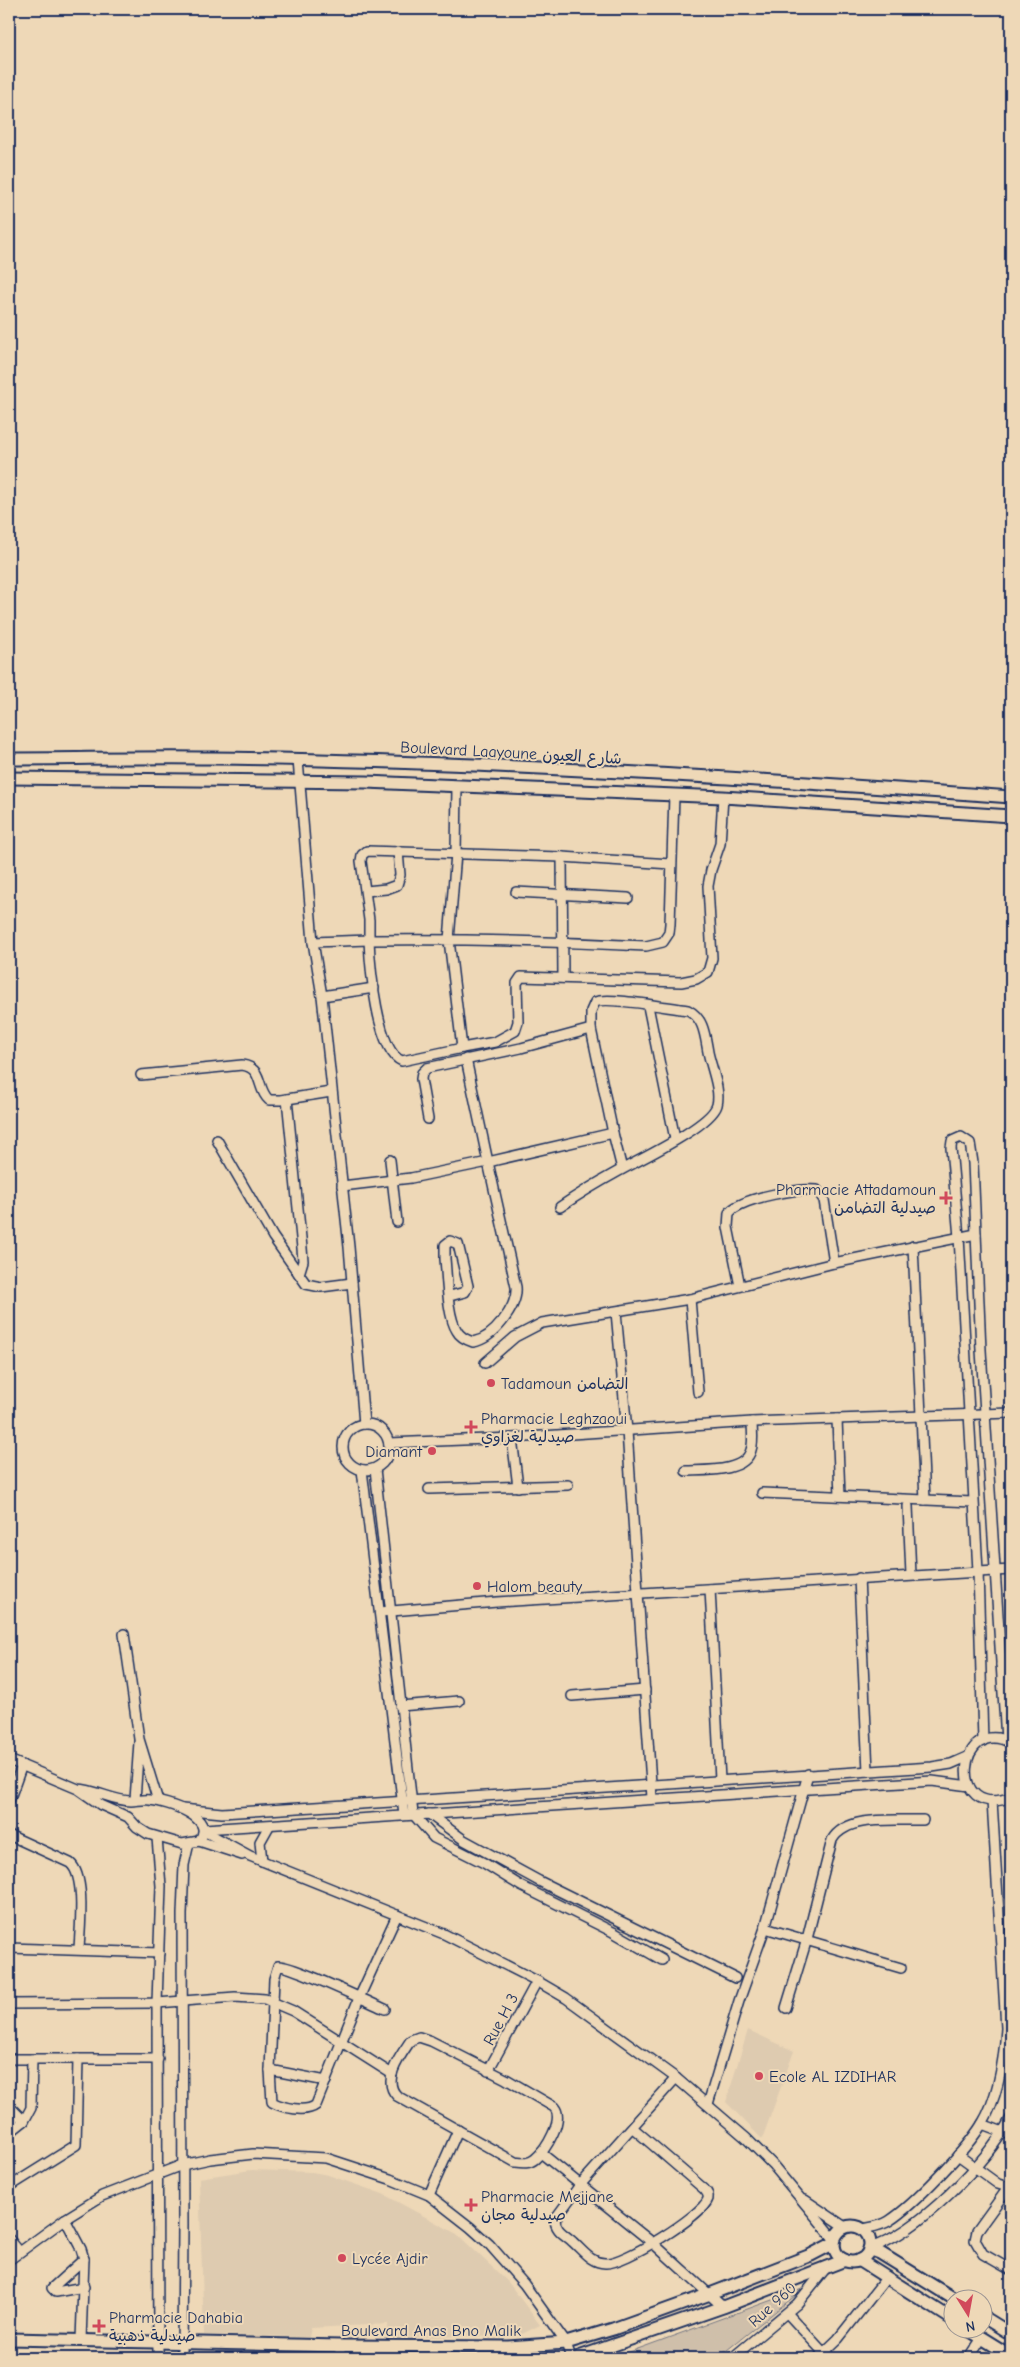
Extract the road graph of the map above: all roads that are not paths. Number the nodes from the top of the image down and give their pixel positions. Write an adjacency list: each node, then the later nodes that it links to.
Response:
1 (9, 759): 2 (street, Boulevard Laayoune شارع العيون)
2 (298, 760): 4 (street); 8 (street, Boulevard Laayoune شارع العيون)
3 (9, 778): 4 (street)
4 (299, 779): 5 (street); 20 (street)
5 (457, 786): 6 (street); 11 (street)
6 (674, 794): 7 (street); 13 (street)
7 (723, 797): 9 (street); 22 (street)
8 (1011, 797)
9 (1011, 816)
10 (398, 851): 11 (street); 14 (street); 14 (street)
11 (456, 853): 12 (street); 19 (street)
12 (562, 857): 13 (street); 16 (street)
13 (671, 864): 21 (street)
14 (366, 891): 18 (street)
15 (516, 892): 16 (street)
16 (562, 894): 17 (street); 21 (street)
17 (628, 898)
18 (369, 940): 19 (street); 20 (street); 23 (street)
19 (449, 940): 21 (street); 27 (street)
20 (313, 942): 24 (street)
21 (564, 942): 22 (street)
22 (563, 978): 27 (street)
23 (374, 988): 24 (street); 27 (street)
24 (322, 996): 30 (street)
25 (648, 1006): 26 (street); 34 (street); 34 (street)
26 (591, 1029): 28 (street); 33 (street)
27 (462, 1048)
28 (466, 1059): 32 (street); 37 (street)
29 (141, 1075): 31 (street)
30 (331, 1092): 31 (street); 40 (street)
31 (287, 1099): 47 (street)
32 (428, 1119)
33 (613, 1133): 37 (street); 38 (street)
34 (674, 1139): 38 (street)
35 (217, 1140): 47 (street)
36 (390, 1160): 39 (street)
37 (488, 1162): 39 (street); 50 (street)
38 (622, 1169): 41 (street)
39 (392, 1181): 40 (street); 42 (street)
40 (342, 1186): 48 (street)
41 (560, 1207)
42 (397, 1222)
43 (976, 1234): 44 (street); 44 (street); 54 (street)
44 (959, 1237): 45 (street); 53 (street)
45 (913, 1246): 46 (street); 60 (street)
46 (834, 1264): 49 (street); 49 (street)
47 (298, 1274): 48 (street)
48 (352, 1283): 63 (street)
49 (740, 1286): 51 (street)
50 (450, 1296): 50 (street)
51 (690, 1299): 52 (street); 56 (street)
52 (616, 1312): 55 (street); 64 (street)
53 (964, 1350): 54 (street); 58 (street)
54 (981, 1350): 57 (street)
55 (485, 1363)
56 (698, 1392)
57 (986, 1412): 58 (street); 59 (street); 78 (street)
58 (968, 1413): 60 (street); 76 (street)
59 (1011, 1413)
60 (920, 1415): 61 (street); 75 (street)
61 (838, 1418): 62 (street); 74 (street)
62 (752, 1422): 64 (street); 69 (street)
63 (364, 1424): 66 (street); 68 (street)
64 (627, 1431): 65 (street); 84 (street)
65 (512, 1438): 66 (street); 71 (street)
66 (389, 1442): 67 (street)
67 (375, 1469): 68 (street); 85 (street)
68 (362, 1470): 85 (street)
69 (686, 1471)
70 (568, 1485): 71 (street)
71 (518, 1487): 72 (street)
72 (428, 1489)
73 (762, 1493): 74 (street)
74 (840, 1496): 75 (street)
75 (925, 1500): 76 (street)
76 (973, 1502): 80 (street)
77 (908, 1506): 81 (street)
78 (994, 1570): 79 (street); 80 (street); 87 (street)
79 (1011, 1570)
80 (978, 1571): 81 (street); 94 (street)
81 (911, 1575): 82 (street)
82 (859, 1578): 83 (street); 99 (street)
83 (710, 1589): 84 (street); 101 (street)
84 (638, 1594): 85 (street); 89 (street)
85 (385, 1611): 92 (street); 108 (street)
86 (124, 1634): 93 (street)
87 (1001, 1665): 88 (street); 95 (street)
88 (1011, 1665)
89 (645, 1690): 90 (street); 102 (street)
90 (572, 1696)
91 (459, 1701): 92 (street)
92 (400, 1706): 108 (street)
93 (139, 1739): 110 (street); 111 (street)
94 (983, 1741): 95 (street); 96 (street)
95 (1009, 1742)
96 (967, 1757): 99 (street); 103 (street)
97 (9, 1760): 98 (street)
98 (22, 1765): 105 (street); 109 (street)
99 (868, 1771): 100 (street)
100 (808, 1774): 101 (street); 104 (street)
101 (720, 1780): 102 (street)
102 (650, 1784): 107 (street); 108 (street)
103 (969, 1786): 104 (street); 112 (street)
104 (804, 1788): 107 (street); 128 (street)
105 (78, 1789): 110 (street); 117 (street)
106 (1011, 1797): 112 (street); 113 (street)
107 (652, 1798): 116 (street)
108 (407, 1800): 114 (street); 115 (street)
109 (9, 1801)
110 (134, 1801): 111 (street); 117 (street)
111 (158, 1801): 114 (street)
112 (992, 1801): 134 (street)
113 (1011, 1802)
114 (182, 1809): 120 (street)
115 (408, 1814): 116 (street); 119 (street); 133 (street)
116 (429, 1814): 136 (street)
117 (128, 1817): 122 (street)
118 (924, 1820): 129 (street)
119 (269, 1826): 120 (street); 126 (street)
120 (204, 1830): 123 (street); 125 (street)
121 (9, 1834): 131 (street)
122 (158, 1838): 124 (street); 132 (street)
123 (199, 1841): 124 (street); 125 (street)
124 (189, 1843): 139 (street)
125 (250, 1856): 126 (street)
126 (262, 1861): 127 (street)
127 (397, 1915): 137 (street); 138 (street)
128 (765, 1928): 129 (street); 155 (street)
129 (806, 1939): 135 (street); 143 (street)
130 (9, 1948): 131 (street)
131 (79, 1949): 132 (street)
132 (159, 1953): 141 (street)
133 (662, 1960)
134 (1007, 1965): 159 (street)
135 (901, 1968)
136 (735, 1978)
137 (537, 1981): 151 (street, Rue H 3); 153 (street)
138 (359, 1998): 140 (street); 144 (street); 145 (street)
139 (181, 2001): 140 (street); 141 (street); 166 (street)
140 (274, 2002): 145 (street); 150 (street)
141 (157, 2003): 142 (street); 149 (street)
142 (9, 2004)
143 (786, 2008)
144 (385, 2009)
145 (341, 2042): 152 (street); 154 (street)
146 (9, 2059): 147 (street)
147 (32, 2059): 148 (street); 158 (street)
148 (78, 2059): 149 (street); 169 (street)
149 (158, 2059): 168 (street)
150 (270, 2070): 154 (street); 154 (street)
151 (488, 2071): 152 (street); 164 (street)
152 (392, 2074): 161 (street)
153 (676, 2078): 155 (street); 160 (street)
154 (326, 2082)
155 (708, 2104): 173 (street)
156 (9, 2106): 158 (street)
157 (1011, 2118): 163 (street)
158 (24, 2120): 162 (street)
159 (982, 2124): 163 (street); 165 (street)
160 (633, 2128): 170 (street); 179 (street)
161 (458, 2130): 164 (street); 172 (street)
162 (9, 2133)
163 (1007, 2133): 167 (street)
164 (541, 2153): 170 (street)
165 (958, 2154): 167 (street); 176 (street)
166 (182, 2165): 168 (street); 172 (street); 202 (street)
167 (975, 2168): 171 (street); 180 (street)
168 (158, 2173): 174 (street); 199 (street)
169 (11, 2182)
170 (580, 2185): 179 (street); 179 (street)
171 (1010, 2188): 187 (street)
172 (429, 2195): 203 (street)
173 (802, 2199): 175 (street); 178 (street)
174 (65, 2219): 181 (street); 182 (street)
175 (844, 2227): 176 (street); 178 (street)
176 (863, 2229): 180 (street)
177 (9, 2239): 181 (street)
178 (834, 2241): 184 (street); 191 (street, Boulevard Anas Bno Malik)
179 (654, 2244): 191 (street)
180 (869, 2249): 185 (street); 190 (street)
181 (19, 2251): 183 (street)
182 (84, 2259): 189 (street); 189 (street)
183 (9, 2260)
184 (845, 2260): 185 (street); 186 (street)
185 (859, 2260): 188 (street)
186 (826, 2268): 192 (street); 193 (street, Rue 960)
187 (1011, 2270)
188 (887, 2277): 194 (street); 205 (street)
189 (84, 2287): 198 (street)
190 (942, 2291)
191 (710, 2294): 192 (street); 203 (street, Boulevard Anas Bno Malik)
192 (723, 2307): 211 (street)
193 (787, 2313): 205 (street); 212 (street, Rue 960)
194 (942, 2313)
195 (992, 2322): 196 (street)
196 (1011, 2334)
197 (9, 2339): 198 (street, Boulevard Anas Bno Malik)
198 (81, 2340): 199 (street, Boulevard Anas Bno Malik)
199 (158, 2340): 202 (street, Boulevard Anas Bno Malik); 207 (street)
200 (981, 2340): 213 (street)
201 (985, 2340): 206 (street)
202 (182, 2342): 204 (street, Boulevard Anas Bno Malik); 208 (street)
203 (566, 2343): 204 (street, Boulevard Anas Bno Malik); 210 (street)
204 (340, 2346): 209 (street)
205 (821, 2355)
206 (1011, 2356)
207 (158, 2358)
208 (182, 2358)
209 (340, 2358)
210 (571, 2358)
211 (576, 2358)
212 (732, 2358)
213 (969, 2358)

